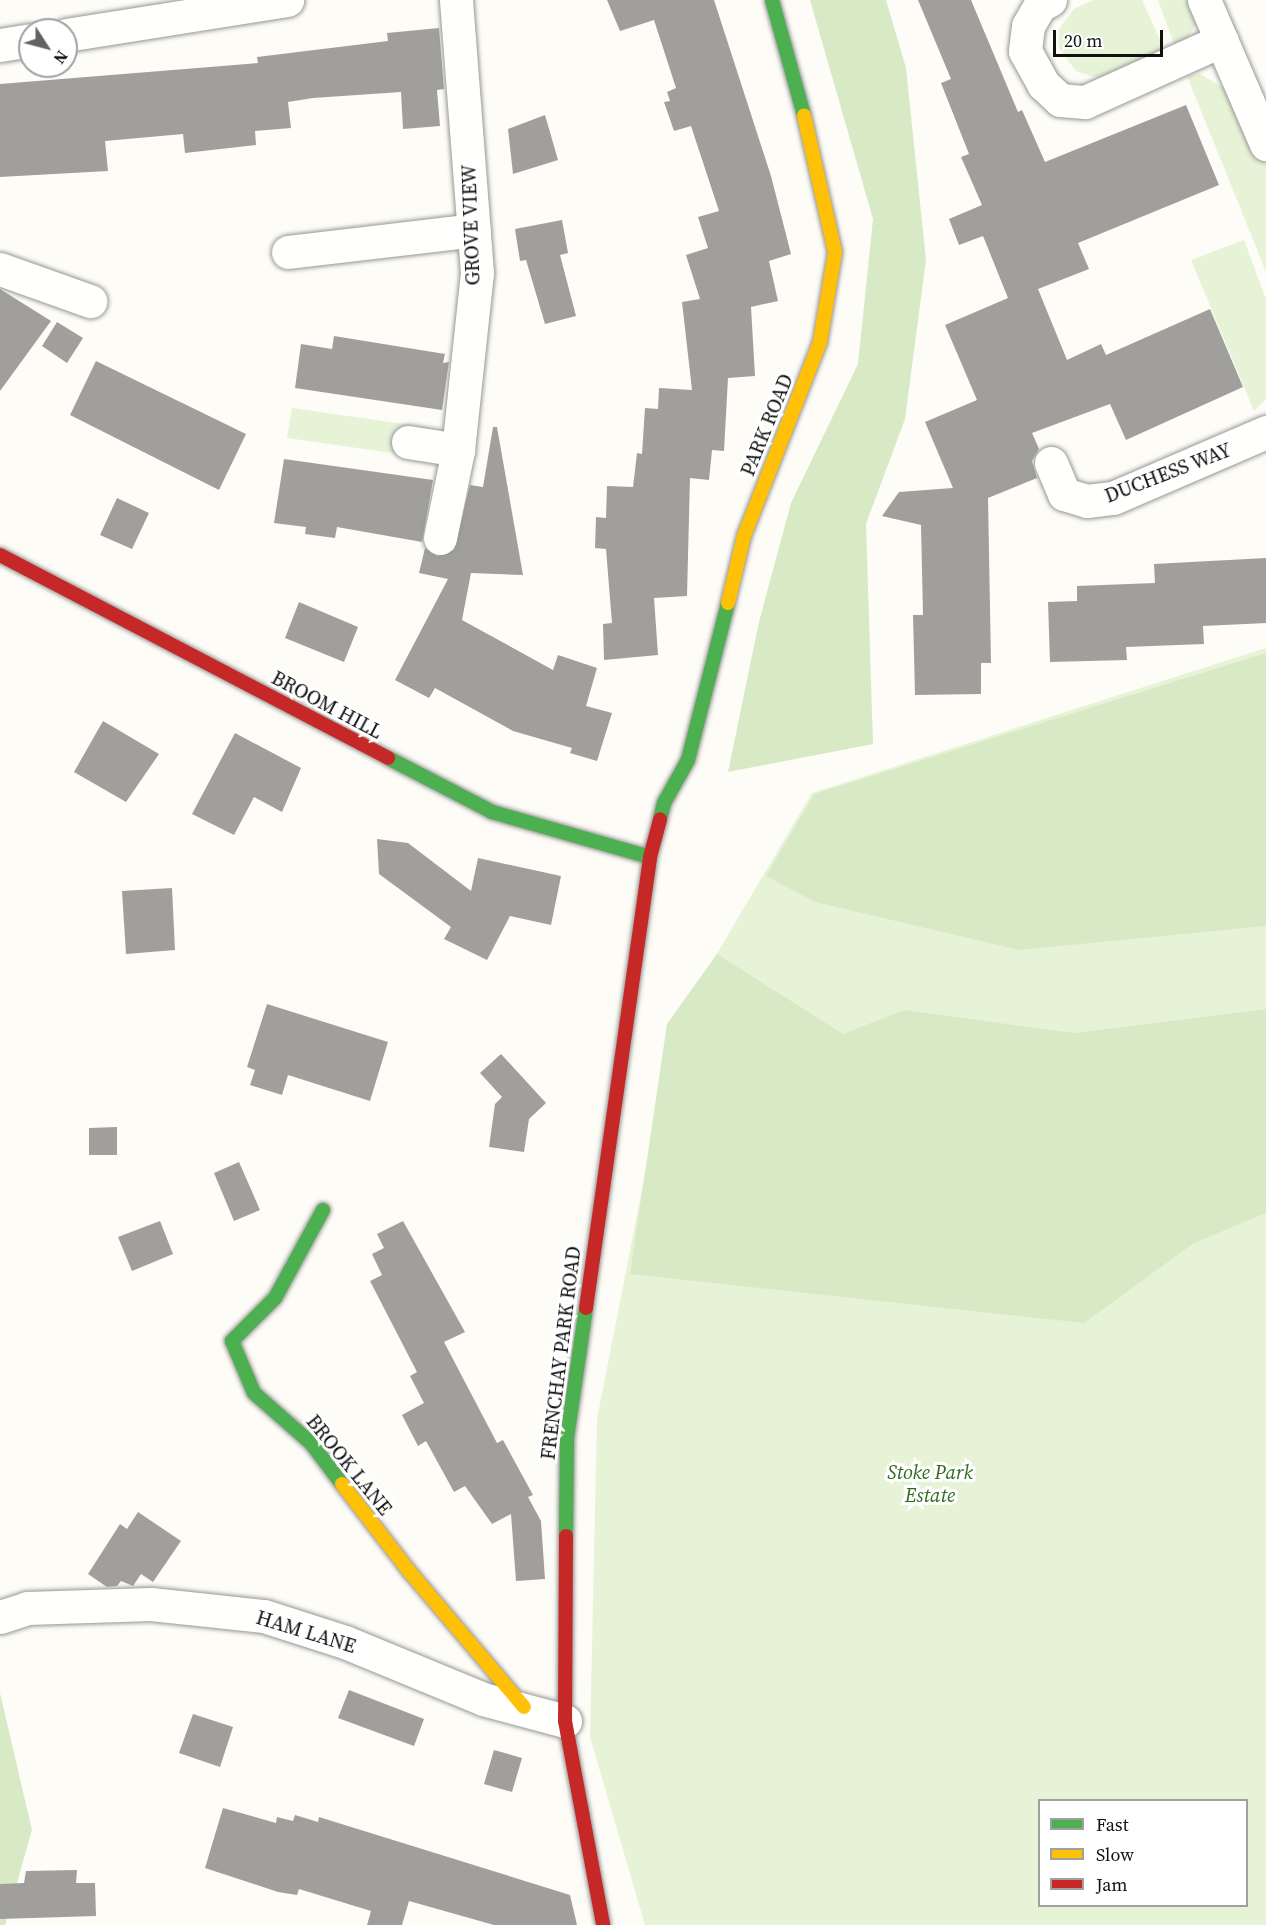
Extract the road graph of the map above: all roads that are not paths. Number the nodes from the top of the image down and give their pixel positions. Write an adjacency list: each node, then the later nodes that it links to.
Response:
1 (287, 0): 6 (street)
2 (456, 0): 12 (street, GROVE VIEW)
3 (772, 0): 22 (main road, PARK ROAD)
4 (1050, 0): 8 (street)
5 (1204, 0): 8 (street)
6 (136, 12): 7 (street)
7 (78, 31)
8 (1222, 40): 11 (street)
9 (18, 42): 10 (street)
10 (0, 45)
11 (1266, 144)
12 (474, 230): 13 (street); 18 (street, GROVE VIEW)
13 (288, 252)
14 (0, 269): 15 (street)
15 (90, 301)
16 (1266, 432): 19 (street, DUCHESS WAY)
17 (408, 442): 18 (street)
18 (458, 450): 20 (street, GROVE VIEW)
19 (1050, 464)
20 (440, 538)
21 (0, 555): 22 (main road, BROOM HILL)
22 (650, 857): 26 (main road, FRENCHAY PARK ROAD)
23 (322, 1210): 25 (main road, BROOK LANE)
24 (0, 1617): 25 (street, HAM LANE)
25 (524, 1707): 26 (street, HAM LANE)
26 (565, 1721): 27 (main road, FRENCHAY PARK ROAD)
27 (603, 1925)

